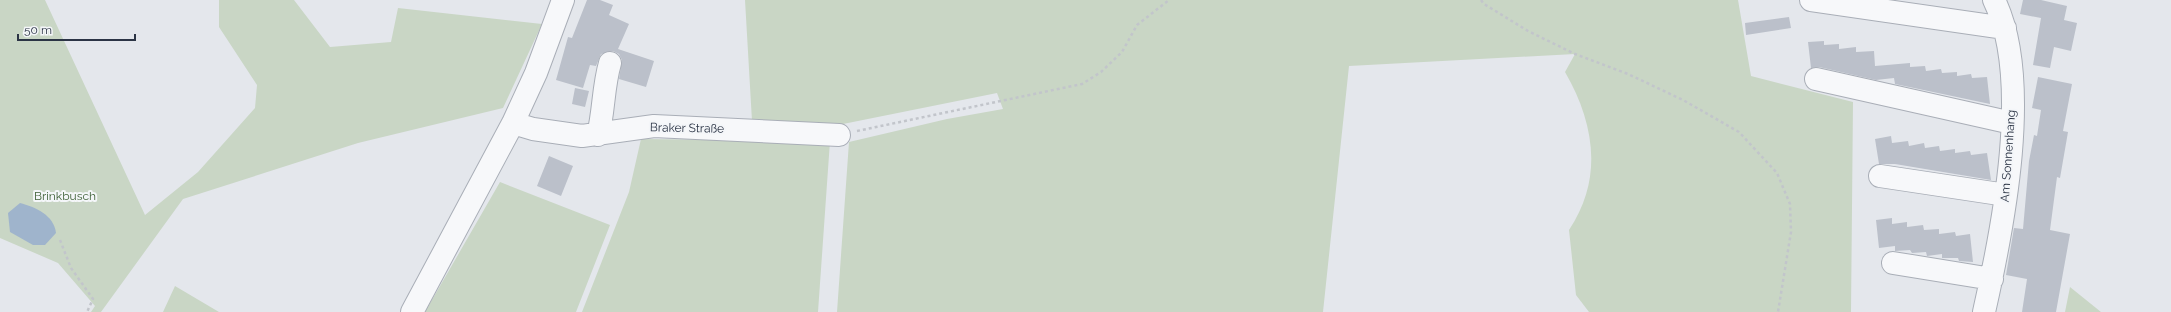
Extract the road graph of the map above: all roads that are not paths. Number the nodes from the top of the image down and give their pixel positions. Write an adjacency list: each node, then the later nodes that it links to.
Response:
1 (563, 0): 8 (street)
2 (1811, 0): 4 (street)
3 (1994, 0): 5 (street, Am Sonnenhang)
4 (1835, 2): 5 (street)
5 (2005, 28): 9 (street, Am Sonnenhang)
6 (610, 63): 10 (street)
7 (1816, 79): 9 (street)
8 (513, 123): 10 (street, Braker Straße); 16 (street)
9 (2012, 123): 13 (street, Am Sonnenhang)
10 (598, 135): 11 (street, Braker Straße)
11 (838, 135)
12 (1880, 176): 13 (street)
13 (2006, 195): 15 (street, Am Sonnenhang)
14 (1893, 263): 15 (street)
15 (1992, 279): 17 (street, Am Sonnenhang)
16 (412, 312)
17 (1984, 312)

